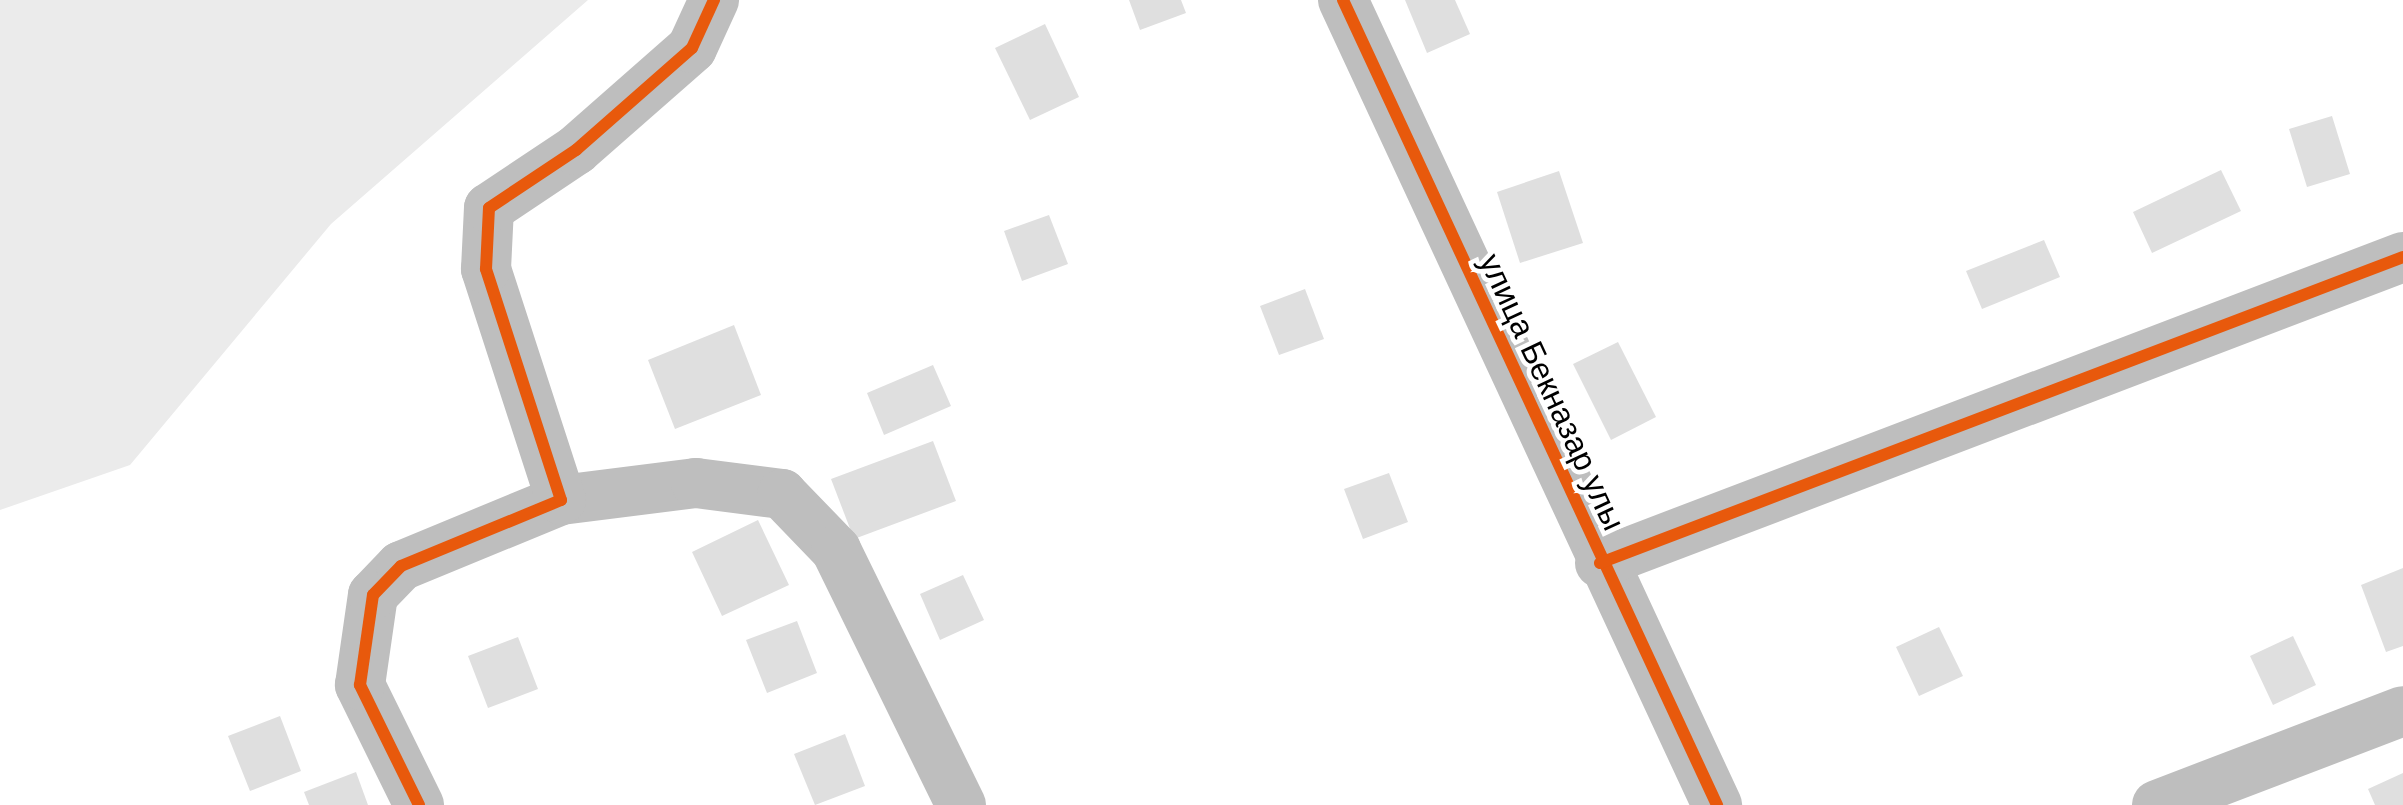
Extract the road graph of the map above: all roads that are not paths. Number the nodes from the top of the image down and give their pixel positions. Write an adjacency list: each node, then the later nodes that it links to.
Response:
1 (714, 0): 4 (street)
2 (1343, 0): 5 (street, улица Бекназар улы)
3 (2403, 257): 5 (street)
4 (561, 500): 7 (street); 8 (street)
5 (1600, 563): 9 (street, улица Бекназар улы)
6 (2403, 711): 10 (street)
7 (419, 805)
8 (961, 805)
9 (1718, 805)
10 (2158, 805)

